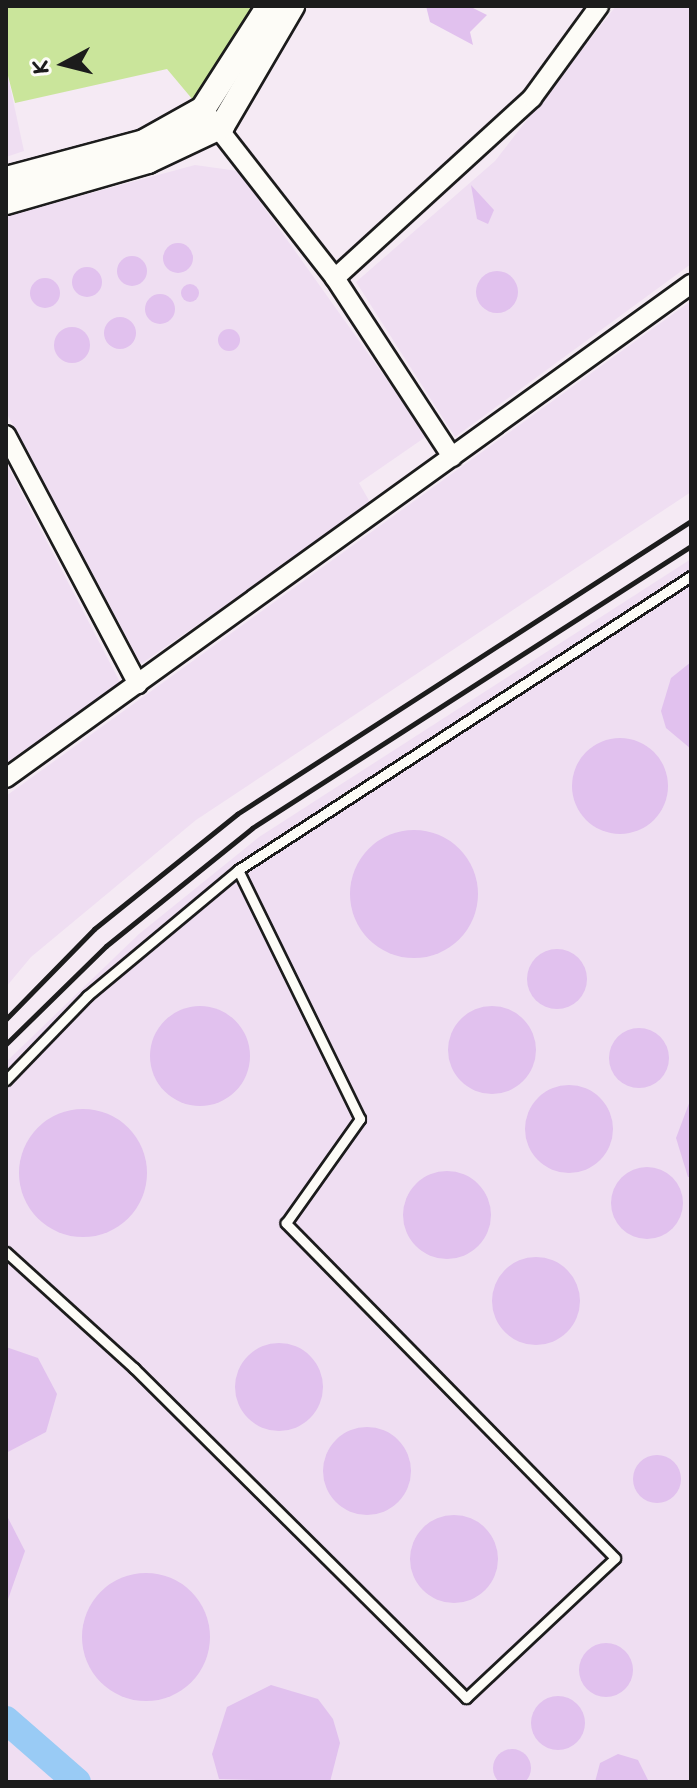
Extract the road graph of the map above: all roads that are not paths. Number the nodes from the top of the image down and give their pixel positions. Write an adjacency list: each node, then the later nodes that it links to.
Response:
1 (269, 6): 4 (main road)
2 (292, 6): 5 (main road)
3 (599, 6): 8 (street)
4 (203, 109): 5 (street); 6 (main road)
5 (222, 126): 7 (main road); 8 (street)
6 (6, 179)
7 (6, 202)
8 (335, 278): 11 (street)
9 (691, 284): 11 (street)
10 (6, 435): 13 (street)
11 (452, 457): 13 (street)
12 (691, 576): 15 (lane)
13 (138, 684): 14 (street)
14 (6, 778)
15 (238, 870): 16 (lane); 17 (lane)
16 (6, 1080)
17 (6, 1252)

